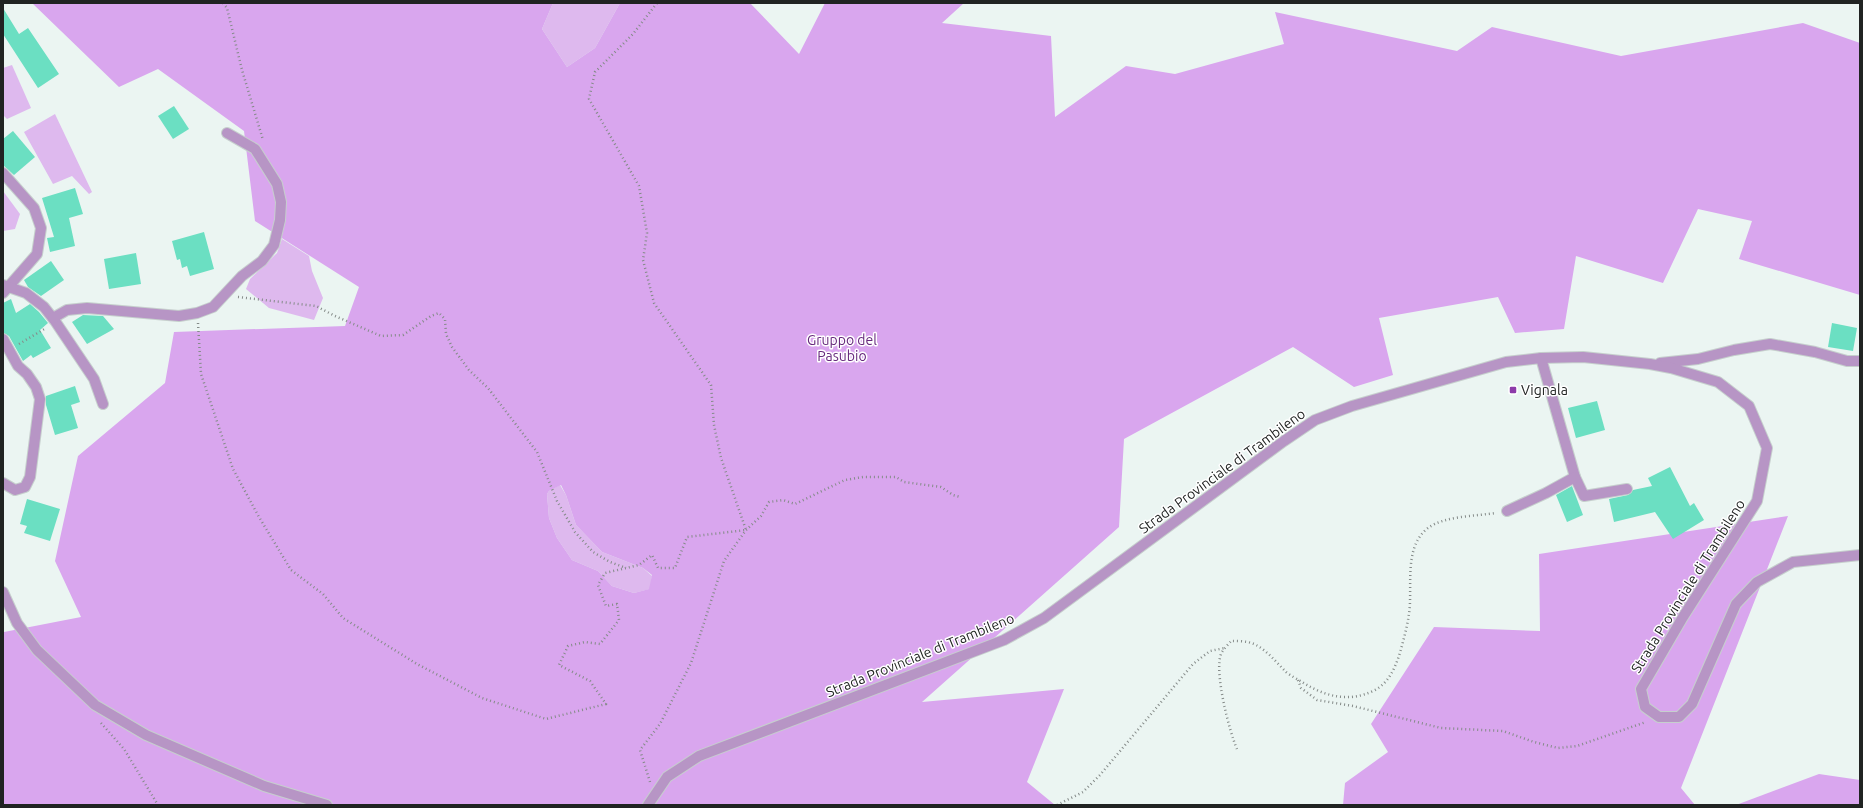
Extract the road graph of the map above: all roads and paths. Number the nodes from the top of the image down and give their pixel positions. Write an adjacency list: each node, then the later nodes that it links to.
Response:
1 (223, 3): 4 (path)
2 (657, 3): 21 (path)
3 (227, 132): 7 (street)
4 (263, 142)
5 (3, 173): 6 (street)
6 (5, 288): 9 (street)
7 (224, 297): 8 (street); 23 (path)
8 (197, 313): 9 (street); 23 (path)
9 (52, 318): 11 (path); 15 (street)
10 (3, 339): 11 (street)
11 (8, 350): 17 (street)
12 (1541, 358): 14 (street, Strada Provinciale di Trambileno); 16 (street); 30 (street, Strada Provinciale di Trambileno)
13 (1860, 361): 14 (street)
14 (1650, 364): 27 (street, Strada Provinciale di Trambileno)
15 (102, 404)
16 (1575, 477): 18 (street); 20 (street)
17 (3, 483)
18 (1627, 489)
19 (960, 497): 21 (path)
20 (1507, 511): 26 (path)
21 (746, 530): 23 (path); 30 (path)
22 (1860, 555): 27 (street)
23 (627, 568)
24 (3, 592): 32 (street)
25 (1226, 648): 26 (path); 29 (path); 34 (path)
26 (1298, 680): 27 (path)
27 (1659, 717)
28 (98, 720): 31 (path)
29 (1237, 749)
30 (655, 796): 33 (street, Strada Provinciale di Trambileno)
31 (158, 805)
32 (326, 805)
33 (648, 805)
34 (1057, 805)

